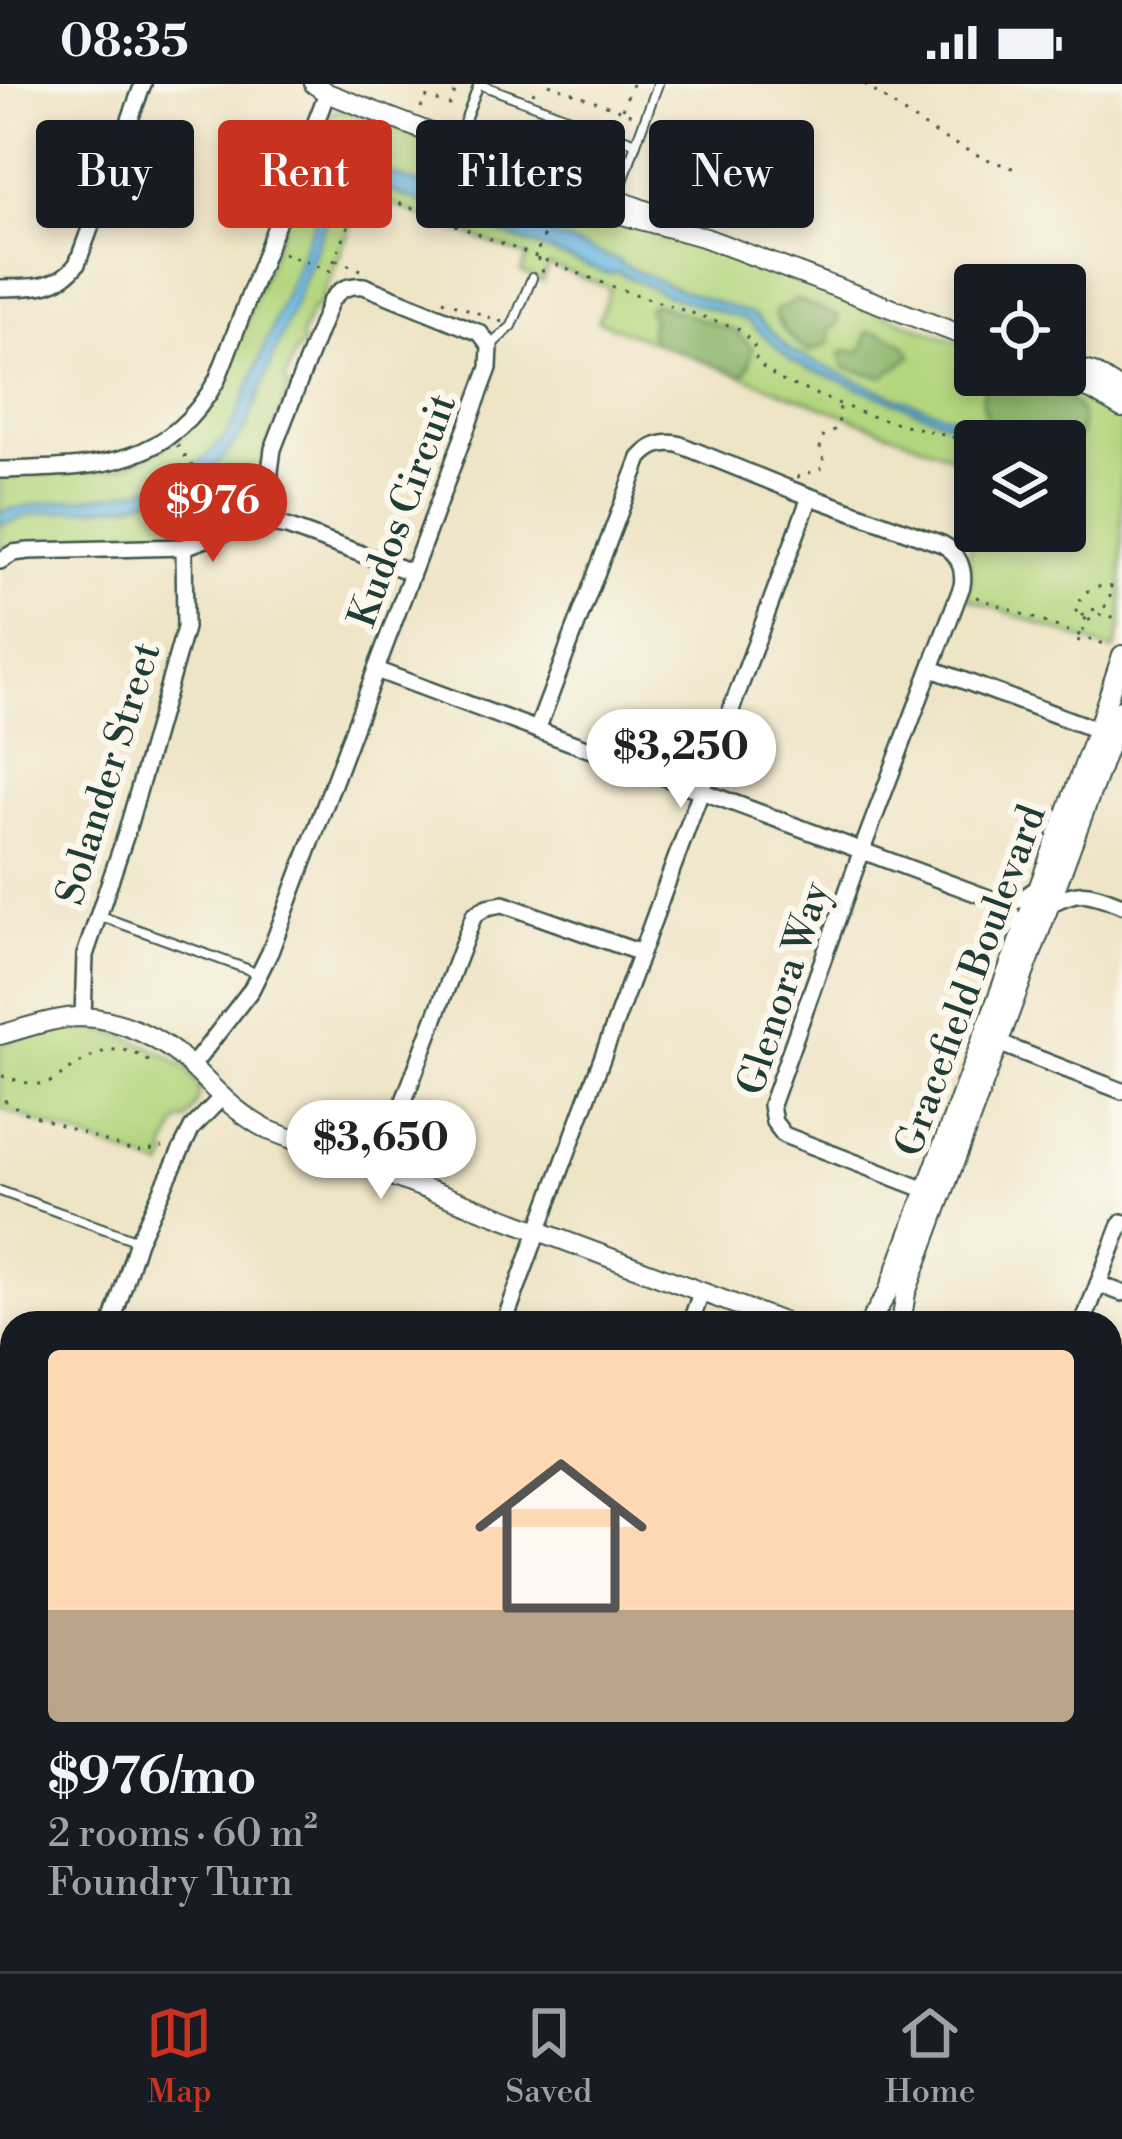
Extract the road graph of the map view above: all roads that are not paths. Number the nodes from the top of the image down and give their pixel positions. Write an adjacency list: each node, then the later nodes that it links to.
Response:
1 (143, 84): 13 (street)
2 (479, 84): 5 (lane); 7 (lane)
3 (658, 84): 7 (lane)
4 (320, 88): 6 (street); 20 (street)
5 (465, 120)
6 (416, 126)
7 (636, 143): 8 (lane)
8 (625, 175)
9 (625, 202): 11 (street)
10 (625, 216): 11 (street)
11 (701, 237): 14 (street)
12 (532, 278): 15 (lane)
13 (0, 288)
14 (954, 332)
15 (490, 346): 22 (street); 25 (street, Kudos Circuit)
16 (1086, 371): 18 (street)
17 (1086, 388): 19 (street)
18 (1122, 391)
19 (1122, 408)
20 (0, 470)
21 (810, 496): 27 (street); 30 (street); 32 (street)
22 (270, 523): 23 (street); 25 (street)
23 (184, 547): 24 (street); 39 (street, Solander Street)
24 (0, 561)
25 (411, 572): 28 (street, Kudos Circuit)
26 (1122, 655): 31 (street, Gracefield Boulevard)
27 (932, 669): 31 (street); 33 (street)
28 (376, 670): 30 (street); 42 (street, Kudos Circuit)
29 (1122, 709): 34 (street, Gracefield Boulevard)
30 (537, 730): 32 (street)
31 (1097, 730): 36 (street, Gracefield Boulevard)
32 (700, 790): 33 (street); 41 (street)
33 (862, 850): 37 (street); 50 (street, Glenora Way)
34 (1068, 859): 35 (street); 36 (street, Gracefield Boulevard)
35 (1085, 891): 36 (street); 38 (street)
36 (1043, 897): 37 (street); 40 (street, Gracefield Boulevard); 45 (street, Gracefield Boulevard)
37 (1005, 904): 40 (street)
38 (1122, 905)
39 (99, 915): 42 (lane); 43 (street, Solander Street)
40 (1022, 929): 50 (street, Gracefield Boulevard)
41 (641, 953): 49 (street); 53 (street)
42 (260, 976): 46 (street, Kudos Circuit)
43 (83, 1017): 44 (street); 46 (street)
44 (0, 1035)
45 (998, 1043): 47 (street); 63 (street, Gracefield Boulevard)
46 (192, 1066): 48 (street)
47 (1122, 1090)
48 (221, 1097): 49 (street); 54 (street)
49 (377, 1172): 53 (street)
50 (926, 1190): 62 (street, Gracefield Boulevard)
51 (0, 1191): 54 (lane)
52 (1122, 1222): 55 (street)
53 (539, 1231): 57 (street); 59 (street)
54 (138, 1240): 58 (street)
55 (1098, 1284): 56 (street); 64 (street)
56 (1122, 1293)
57 (701, 1294): 60 (street); 61 (street)
58 (116, 1311)
59 (509, 1311)
60 (695, 1311)
61 (750, 1311)
62 (876, 1311)
63 (903, 1311)
64 (1088, 1311)

